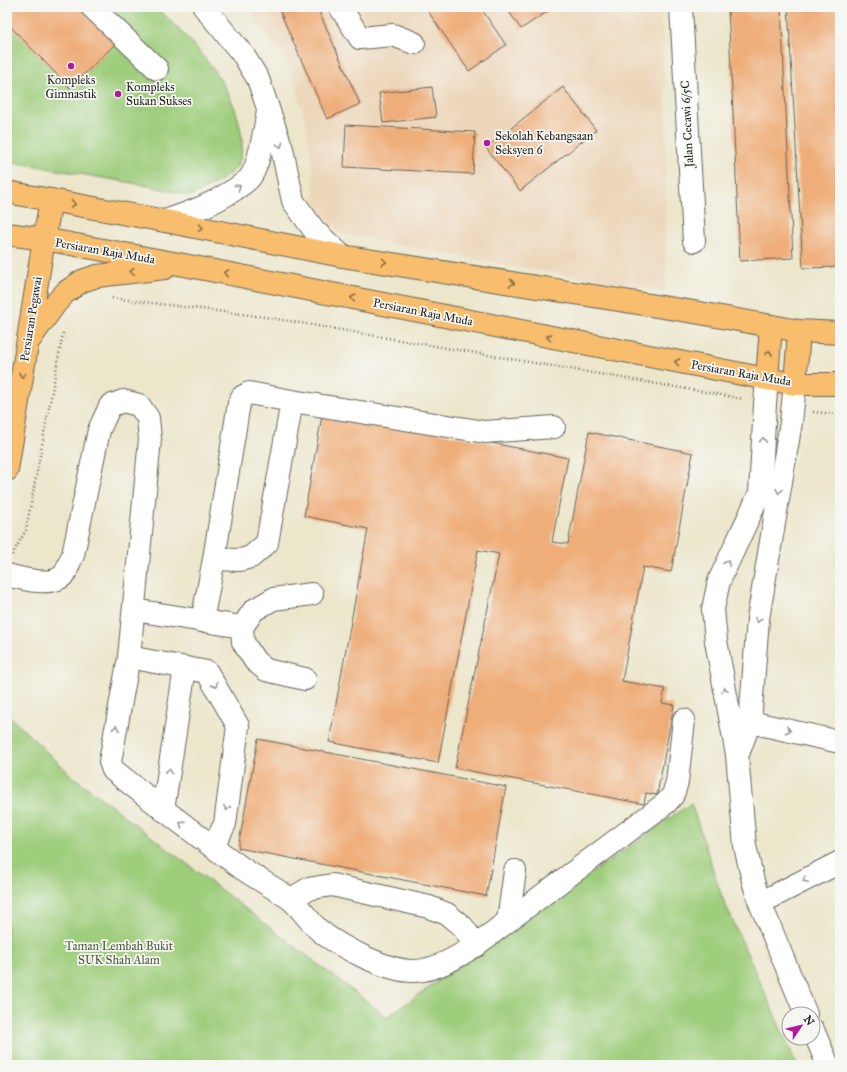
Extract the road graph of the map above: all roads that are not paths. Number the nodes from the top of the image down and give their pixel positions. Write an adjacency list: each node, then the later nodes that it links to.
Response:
1 (92, 7): 6 (street)
2 (204, 7): 7 (street)
3 (340, 7): 5 (street)
4 (681, 7): 13 (street, Jalan Cecawi 6/5C)
5 (414, 43)
6 (157, 69)
7 (269, 108): 10 (street, one-way to 7); 14 (street, one-way to 14)
8 (7, 192): 9 (main road)
9 (51, 200): 10 (main road, one-way to 10); 12 (main road, Persiaran Pegawai)
10 (165, 221): 14 (main road, one-way to 14)
11 (7, 234): 12 (main road, Persiaran Raja Muda)
12 (44, 240): 15 (main road, Persiaran Raja Muda); 19 (main road, Persiaran Pegawai)
13 (694, 241)
14 (342, 256): 16 (main road, one-way to 16)
15 (184, 265): 19 (main road, one-way to 19); 20 (main road, Persiaran Raja Muda, one-way to 15)
16 (771, 326): 17 (main road); 20 (main road, one-way to 16)
17 (799, 331): 18 (main road); 21 (main road)
18 (840, 333)
19 (27, 344): 25 (main road, Persiaran Pegawai, one-way to 25)
20 (768, 379): 21 (main road, Persiaran Raja Muda); 36 (street, one-way to 20)
21 (795, 384): 22 (main road, Persiaran Raja Muda); 36 (street, one-way to 36)
22 (840, 384)
23 (292, 401): 24 (street); 26 (street); 26 (street)
24 (554, 427)
25 (7, 470)
26 (214, 559): 30 (street)
27 (7, 575): 29 (street)
28 (312, 594): 31 (street)
29 (134, 610): 30 (street); 32 (street)
30 (202, 620): 31 (street)
31 (242, 627): 34 (street)
32 (129, 657): 33 (street); 38 (street, one-way to 32)
33 (185, 668): 38 (street, one-way to 33); 39 (street, one-way to 39)
34 (305, 679)
35 (684, 720): 44 (street)
36 (741, 721): 37 (street, one-way to 37); 43 (street)
37 (840, 742)
38 (163, 810): 39 (street, one-way to 38)
39 (213, 847): 42 (street)
40 (840, 862): 43 (street, one-way to 43)
41 (515, 871): 44 (street)
42 (291, 899): 45 (street); 45 (street)
43 (760, 903): 46 (street)
44 (508, 921): 45 (street)
45 (476, 946)
46 (803, 1006)
47 (820, 1046): 48 (street)
48 (828, 1065)

